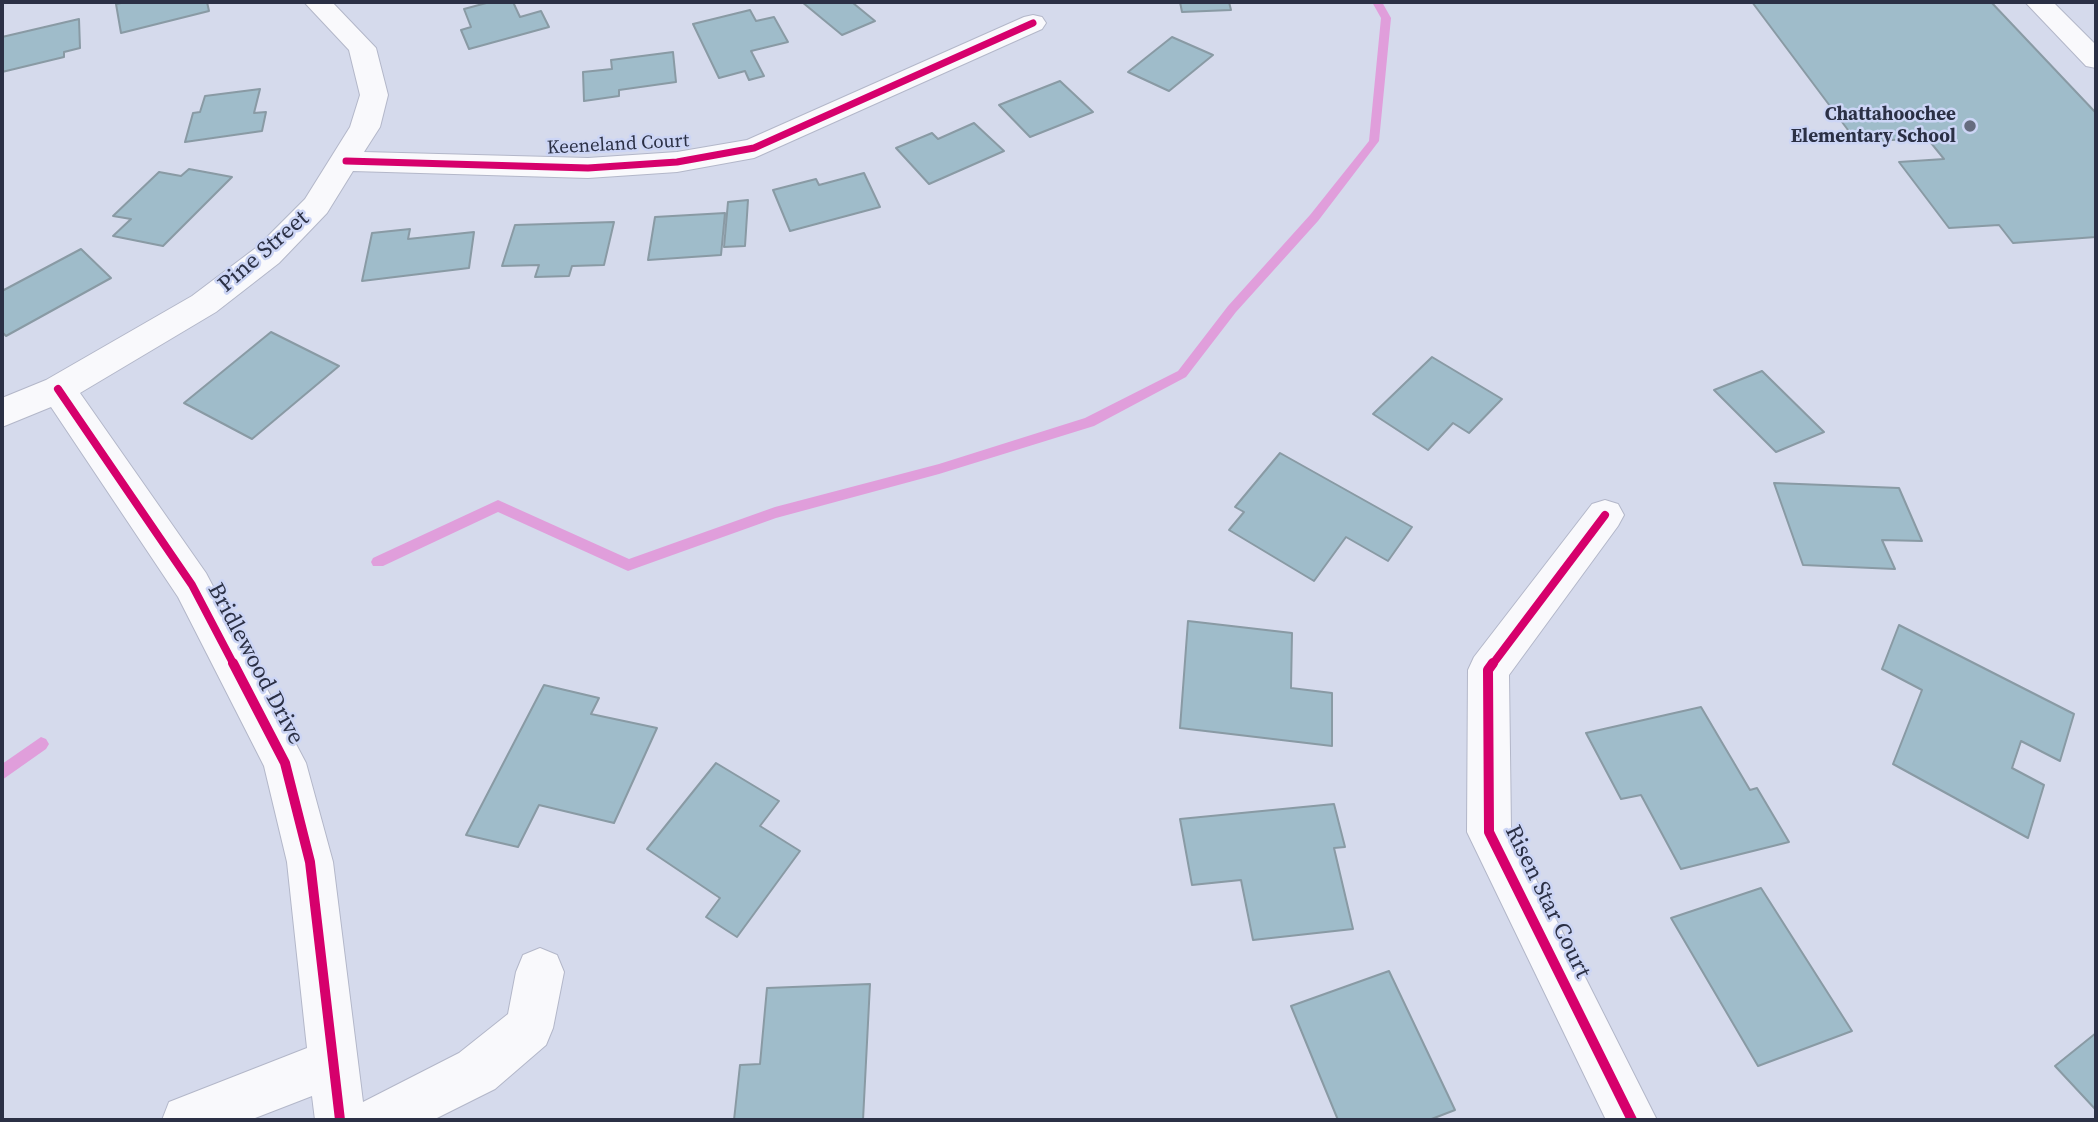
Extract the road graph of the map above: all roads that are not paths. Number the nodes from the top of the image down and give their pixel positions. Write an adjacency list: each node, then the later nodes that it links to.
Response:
1 (317, 2): 5 (street, Pine Street)
2 (2038, 2): 4 (street)
3 (1033, 23): 5 (street, Keeneland Court)
4 (2096, 60)
5 (346, 161): 6 (street, Pine Street)
6 (58, 389): 7 (street, Pine Street); 10 (street, Bridlewood Drive)
7 (2, 413)
8 (1605, 515): 14 (street, Risen Star Court)
9 (540, 972): 13 (street)
10 (332, 1063): 11 (street); 12 (street, Bridlewood Drive)
11 (187, 1120)
12 (340, 1120)
13 (381, 1120)
14 (1632, 1120)

